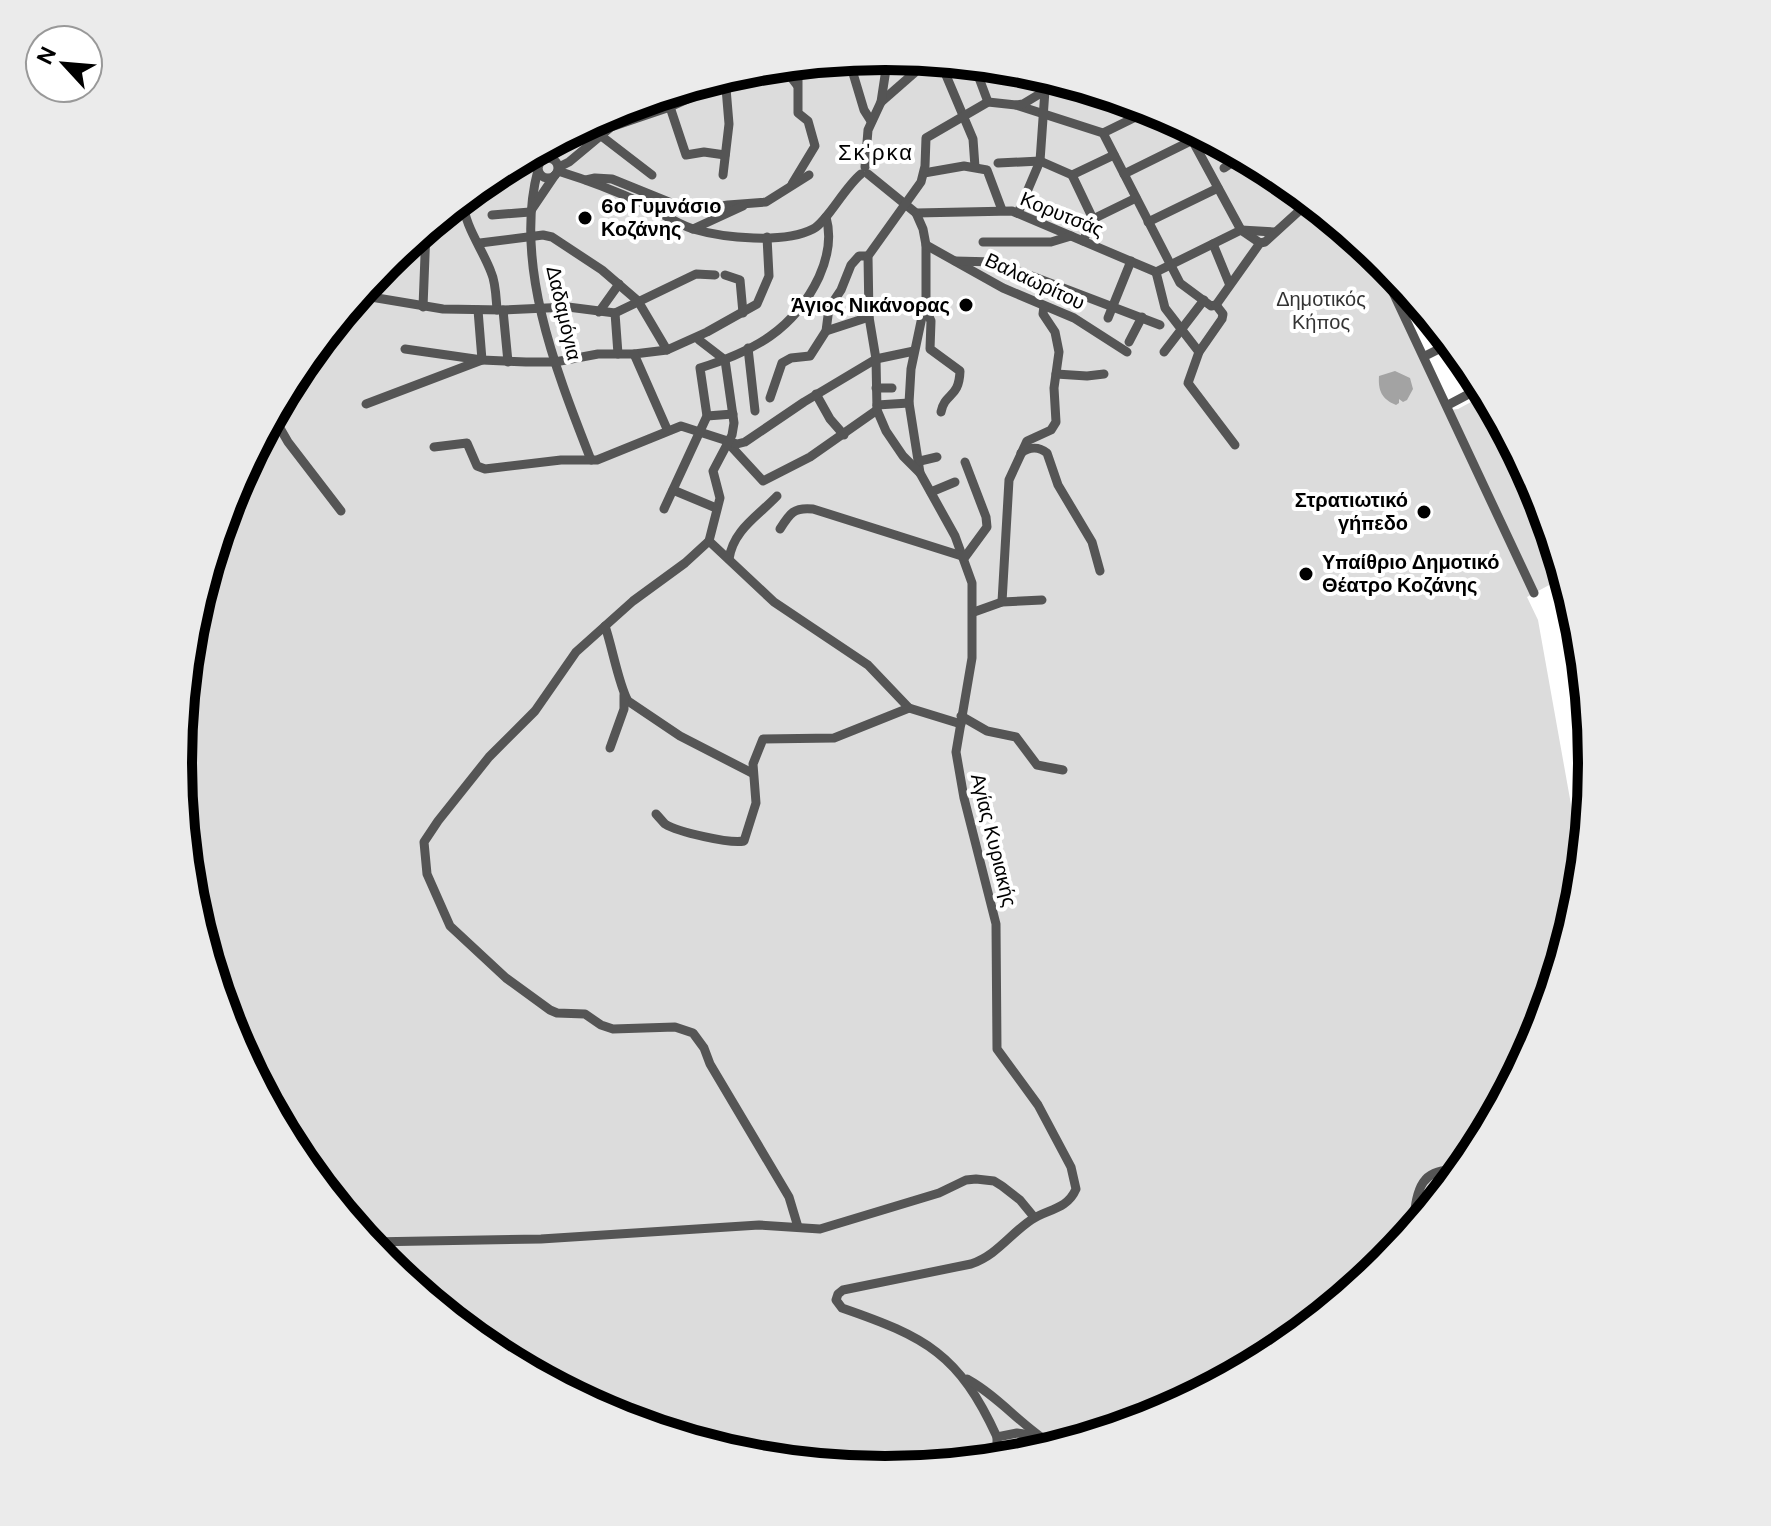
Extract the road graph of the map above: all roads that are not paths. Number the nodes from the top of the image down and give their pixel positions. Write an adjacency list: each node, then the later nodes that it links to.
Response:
1 (886, 70): 14 (street)
2 (852, 71): 22 (street)
3 (917, 71): 14 (street)
4 (945, 73): 19 (street)
5 (797, 76): 8 (street)
6 (978, 76): 15 (street)
7 (791, 77): 8 (street)
8 (797, 85): 50 (street)
9 (727, 89): 29 (street)
10 (1044, 89): 12 (street)
11 (1048, 90): 12 (street)
12 (1044, 92): 16 (street); 18 (street)
13 (684, 101): 17 (street)
14 (881, 102): 22 (street)
15 (988, 102): 16 (street); 19 (street)
16 (1016, 105): 18 (street)
17 (670, 107): 20 (street); 29 (street)
18 (1043, 114): 25 (street); 32 (street)
19 (964, 115): 37 (street); 42 (street)
20 (635, 117)
21 (1135, 117): 25 (street)
22 (871, 121): 41 (street)
23 (619, 123): 26 (street)
24 (597, 133): 26 (street)
25 (1103, 133): 30 (street)
26 (600, 135): 40 (street); 44 (street)
27 (1191, 141): 43 (street)
28 (1193, 141): 49 (street)
29 (725, 155): 45 (street)
30 (1114, 155): 43 (street); 47 (street)
31 (548, 158): 40 (street)
32 (1040, 161): 34 (street); 47 (street); 59 (street)
33 (542, 162): 38 (street)
34 (998, 163)
35 (1232, 163): 39 (street)
36 (534, 166): 38 (street)
37 (975, 167): 42 (street); 55 (street)
38 (538, 168): 40 (street); 57 (street, Δαδαμόγια)
39 (1224, 168)
40 (557, 171): 48 (street); 57 (street)
41 (865, 172): 52 (street); 61 (street)
42 (924, 173): 52 (street)
43 (1124, 174): 51 (street)
44 (652, 175)
45 (723, 175)
46 (809, 175): 50 (street)
47 (1072, 175): 62 (street)
48 (586, 180): 53 (street); 64 (street)
49 (1218, 188): 63 (street); 65 (street)
50 (789, 189): 53 (street)
51 (1136, 198): 62 (street); 63 (street)
52 (906, 205): 58 (street); 77 (street)
53 (743, 206): 64 (street)
54 (1301, 209): 66 (street)
55 (1002, 210): 58 (street, Κορυτσάς); 59 (street, Κορυτσάς)
56 (466, 212): 72 (street)
57 (530, 212): 60 (street); 68 (street, Δαδαμόγια)
58 (916, 213): 76 (street, Αγίας Κυριακής)
59 (1018, 213): 67 (street, Κορυτσάς)
60 (492, 215)
61 (826, 217): 69 (street); 107 (street)
62 (1093, 219): 70 (street)
63 (1148, 222): 80 (street)
64 (693, 229): 69 (street)
65 (1241, 230): 66 (street); 73 (street); 74 (street)
66 (1275, 232): 73 (street)
67 (1071, 236): 70 (street, Κορυτσάς); 71 (street)
68 (529, 237): 72 (street); 83 (street); 96 (street, Δαδαμόγια)
69 (767, 237): 99 (street)
70 (1083, 241): 79 (street, Κορυτσάς)
71 (983, 242)
72 (480, 243): 95 (street)
73 (1260, 243): 82 (street)
74 (1213, 244): 80 (street); 82 (street)
75 (425, 245): 92 (street)
76 (926, 245): 78 (street, Βαλαωρίτου); 93 (street, Αγίας Κυριακής)
77 (868, 256): 100 (street); 104 (street)
78 (955, 261): 89 (street); 91 (street, Βαλαωρίτου)
79 (1131, 261): 81 (street, Κορυτσάς); 89 (street)
80 (1170, 265): 81 (street); 87 (street)
81 (1156, 272): 105 (street)
82 (1229, 283): 90 (street)
83 (619, 284): 88 (street); 97 (street)
84 (1394, 292): 86 (street)
85 (372, 297): 92 (street)
86 (1397, 298): 116 (street)
87 (1204, 300): 90 (street); 105 (street)
88 (638, 301): 98 (street); 99 (street); 110 (street)
89 (1113, 305): 101 (street); 102 (street)
90 (1216, 305): 113 (street)
91 (1044, 306): 101 (street, Βαλαωρίτου); 122 (street)
92 (423, 307): 94 (street)
93 (924, 307): 111 (street, Αγίας Κυριακής); 134 (street)
94 (478, 310): 95 (street); 118 (street)
95 (500, 310): 96 (street); 120 (street)
96 (543, 310): 97 (street); 121 (street, Δαδαμόγια)
97 (599, 312): 98 (street)
98 (615, 313): 114 (street)
99 (743, 313): 110 (street)
100 (869, 317): 104 (street); 117 (street)
101 (1142, 317): 103 (street)
102 (1108, 318)
103 (1160, 325)
104 (826, 331): 128 (street)
105 (1180, 331): 112 (street); 113 (street)
106 (699, 340): 119 (street)
107 (748, 348): 119 (street); 133 (street)
108 (1440, 348): 116 (street)
109 (405, 349): 118 (street)
110 (667, 350): 115 (street)
111 (914, 351): 117 (street); 129 (street, Αγίας Κυριακής)
112 (1164, 352)
113 (1199, 352): 142 (street)
114 (618, 354): 115 (street); 121 (street)
115 (634, 354): 138 (street)
116 (1425, 356): 131 (street)
117 (876, 359): 124 (street); 127 (street)
118 (482, 360): 120 (street); 130 (street)
119 (725, 360): 135 (street); 136 (street)
120 (508, 362): 121 (street)
121 (555, 362): 146 (street, Δαδαμόγια)
122 (1056, 374): 123 (street); 144 (street)
123 (1104, 374)
124 (876, 388): 125 (street); 132 (street)
125 (892, 388)
126 (1471, 393): 131 (street)
127 (816, 394): 140 (street); 141 (street)
128 (770, 398)
129 (909, 403): 132 (street); 148 (street, Αγίας Κυριακής)
130 (366, 404)
131 (1448, 405): 161 (street)
132 (877, 407): 140 (street); 148 (street)
133 (755, 411)
134 (941, 412)
135 (733, 414): 136 (street); 141 (street)
136 (707, 416): 139 (street)
137 (279, 427): 155 (street)
138 (667, 429): 139 (street); 146 (street)
139 (701, 431): 141 (street); 150 (street)
140 (844, 435): 141 (street)
141 (728, 443): 153 (street)
142 (1235, 445)
143 (434, 447): 146 (street)
144 (1021, 453): 160 (street); 163 (street)
145 (937, 457): 148 (street)
146 (591, 460)
147 (965, 462): 158 (street)
148 (918, 466): 151 (street, Αγίας Κυριακής)
149 (955, 482): 151 (street)
150 (673, 490): 153 (street); 154 (street)
151 (931, 492): 158 (street, Αγίας Κυριακής)
152 (777, 496): 159 (street)
153 (716, 508): 157 (street)
154 (664, 509)
155 (341, 511)
156 (780, 529): 158 (street)
157 (709, 541): 159 (street); 165 (street)
158 (965, 557): 164 (street, Αγίας Κυριακής)
159 (729, 559): 167 (street)
160 (1100, 571)
161 (1534, 593)
162 (1042, 600): 163 (street)
163 (1002, 602): 164 (street)
164 (974, 612): 168 (street, Αγίας Κυριακής)
165 (605, 626): 166 (street); 176 (street)
166 (624, 695): 169 (street); 171 (street)
167 (909, 708): 168 (street); 171 (street)
168 (961, 720): 170 (street); 175 (street, Αγίας Κυριακής)
169 (610, 748)
170 (1063, 770)
171 (752, 773): 172 (street)
172 (655, 817)
173 (1446, 1170): 174 (street)
174 (1415, 1211)
175 (1034, 1217): 176 (street); 178 (street, Αγίας Κυριακής)
176 (798, 1227): 177 (street)
177 (384, 1242)
178 (964, 1378): 179 (street); 180 (street, Αγίας Κυριακής)
179 (1038, 1436): 180 (street); 181 (street)
180 (997, 1437): 182 (street)
181 (1041, 1438)
182 (997, 1447)

